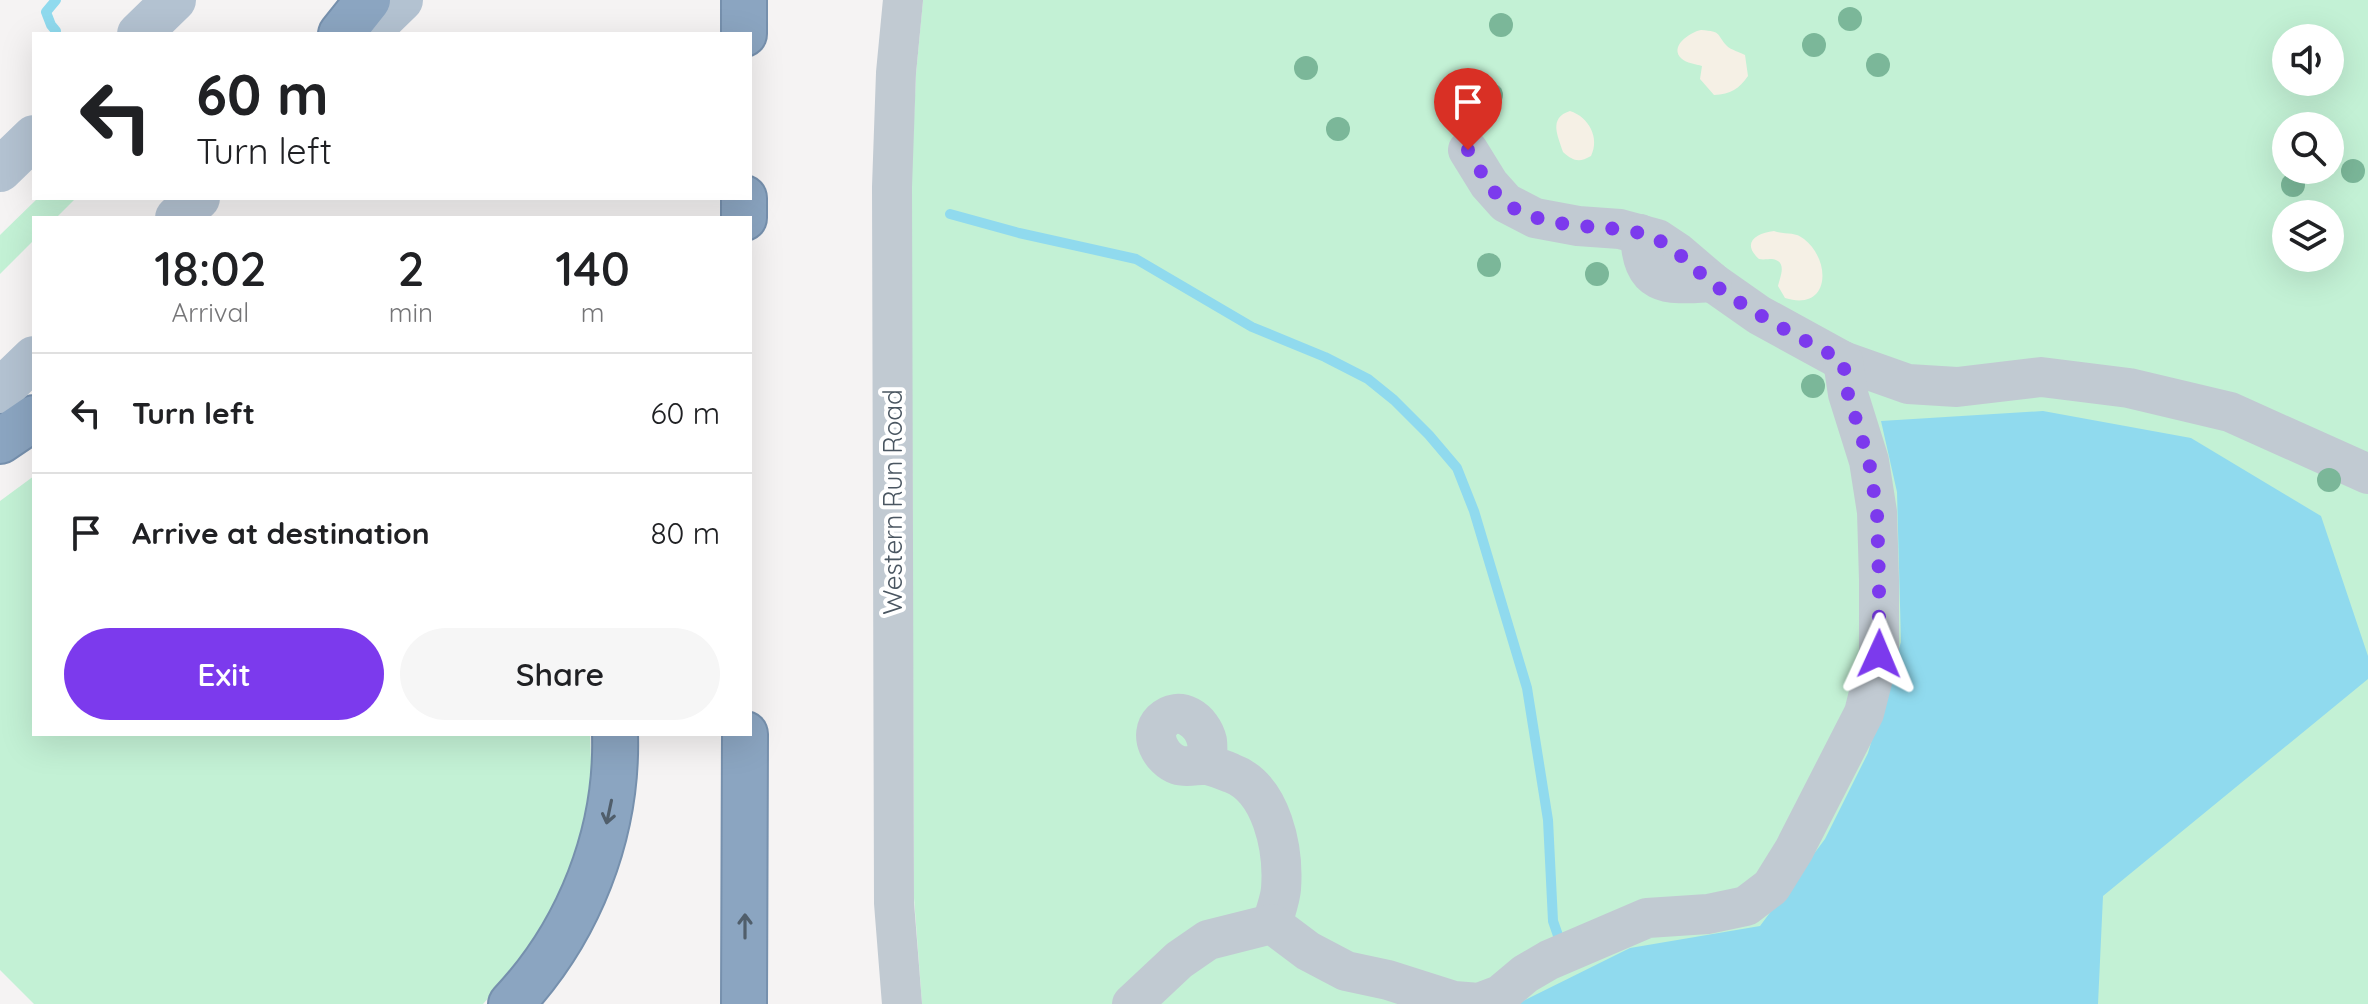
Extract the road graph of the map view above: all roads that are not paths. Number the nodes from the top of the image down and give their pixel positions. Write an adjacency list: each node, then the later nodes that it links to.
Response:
1 (174, 0): 6 (main road)
2 (368, 0): 7 (highway)
3 (401, 0): 8 (main road)
4 (744, 0): 9 (highway)
5 (903, 0): 27 (street, Western Run Road)
6 (141, 32)
7 (343, 32)
8 (368, 32)
9 (744, 32)
10 (32, 139): 12 (main road)
11 (1468, 150): 16 (street)
12 (0, 170)
13 (196, 200): 14 (main road)
14 (179, 216)
15 (32, 360): 17 (main road)
16 (1843, 361): 20 (street); 24 (street)
17 (0, 391)
18 (32, 419): 19 (highway)
19 (0, 441)
20 (2368, 474)
21 (615, 736): 25 (highway, one-way to 25)
22 (745, 736): 26 (highway, one-way to 22)
23 (1207, 765): 24 (street)
24 (1272, 924): 28 (street)
25 (511, 1004)
26 (744, 1004)
27 (902, 1004)
28 (1132, 1004)

